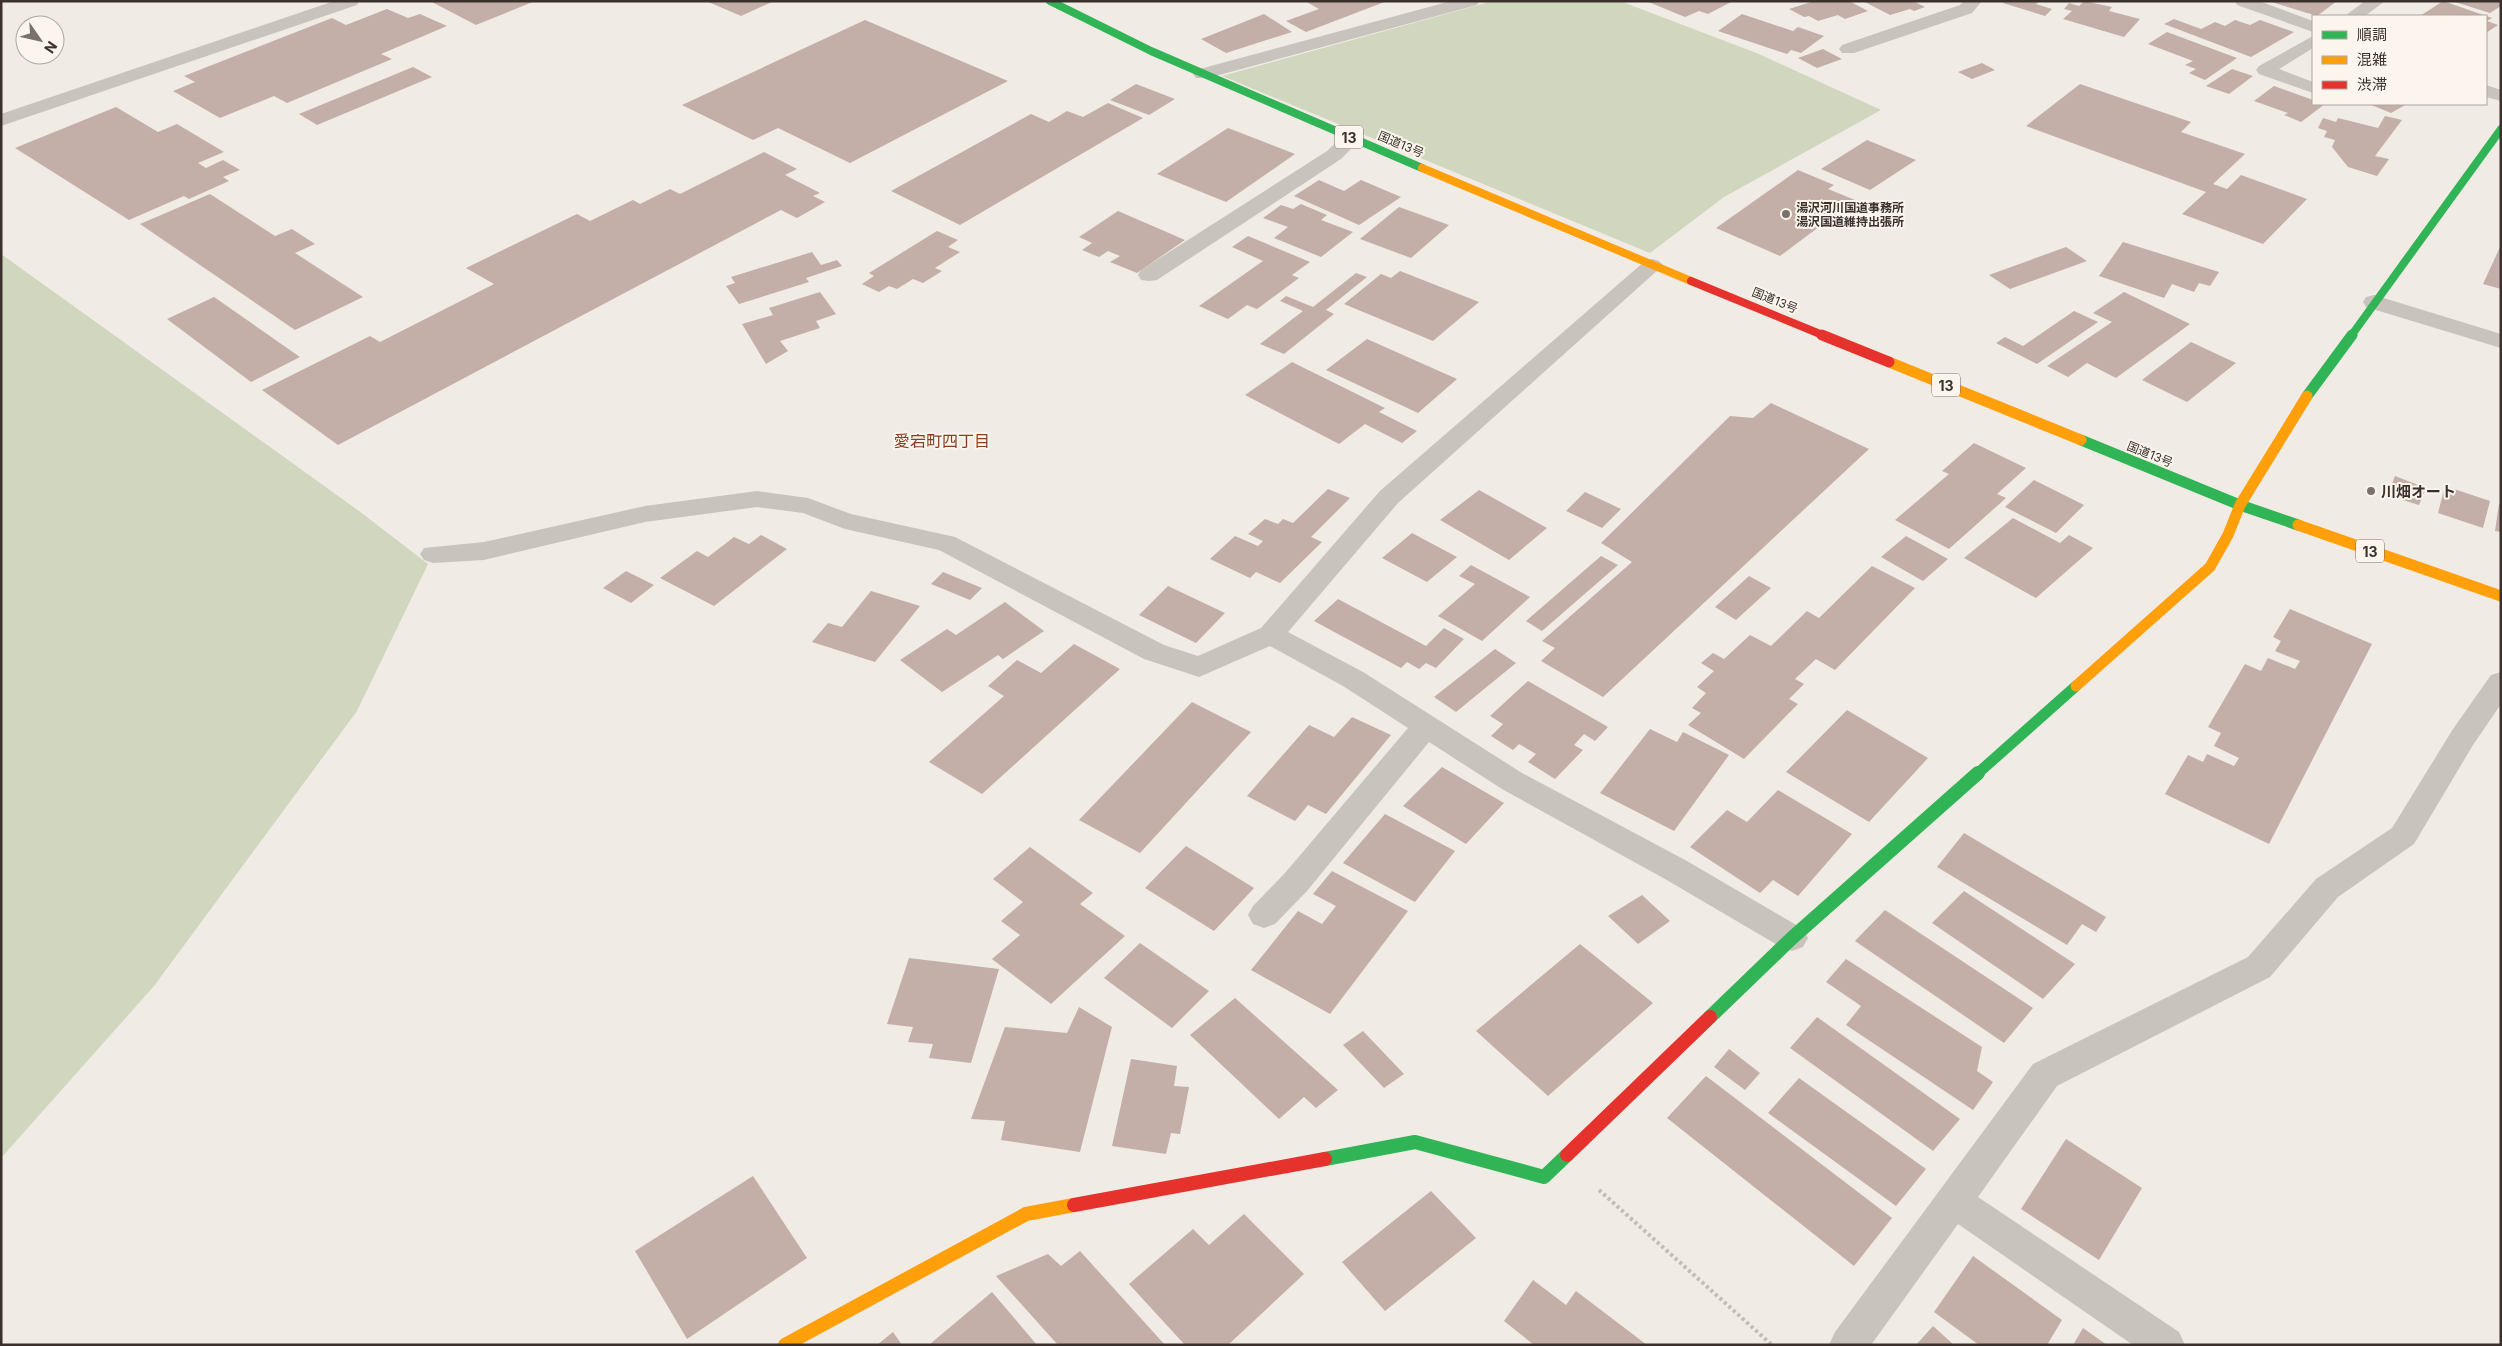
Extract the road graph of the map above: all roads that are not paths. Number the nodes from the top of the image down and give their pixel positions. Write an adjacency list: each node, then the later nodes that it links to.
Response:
1 (351, 1): 15 (street)
2 (1050, 1): 11 (main road, 国道13号 / 13)
3 (1470, 1): 11 (street)
4 (1974, 1): 10 (street)
5 (2243, 1): 8 (street)
6 (2376, 1): 7 (street)
7 (2355, 15)
8 (2312, 26)
9 (2312, 42): 12 (street)
10 (1848, 49)
11 (1202, 74): 17 (main road, 国道13号 / 13)
12 (2312, 88)
13 (2487, 90): 14 (street)
14 (2501, 96)
15 (1, 120)
16 (2501, 130): 20 (main road)
17 (1352, 138): 18 (main road, 国道13号 / 13); 19 (street)
18 (1652, 265): 22 (main road, 国道13号 / 13); 25 (street)
19 (1148, 275)
20 (2374, 302): 21 (street); 22 (main road)
21 (2501, 341)
22 (2240, 505): 24 (main road, 国道13号 / 13); 29 (main road)
23 (433, 554): 25 (street)
24 (2501, 596)
25 (1271, 635): 27 (street)
26 (2501, 682): 30 (street)
27 (1426, 726): 28 (street); 29 (street)
28 (1264, 915)
29 (1792, 938): 31 (main road)
30 (1954, 1201): 32 (street); 33 (street)
31 (785, 1345)
32 (1848, 1345)
33 (2166, 1345)

